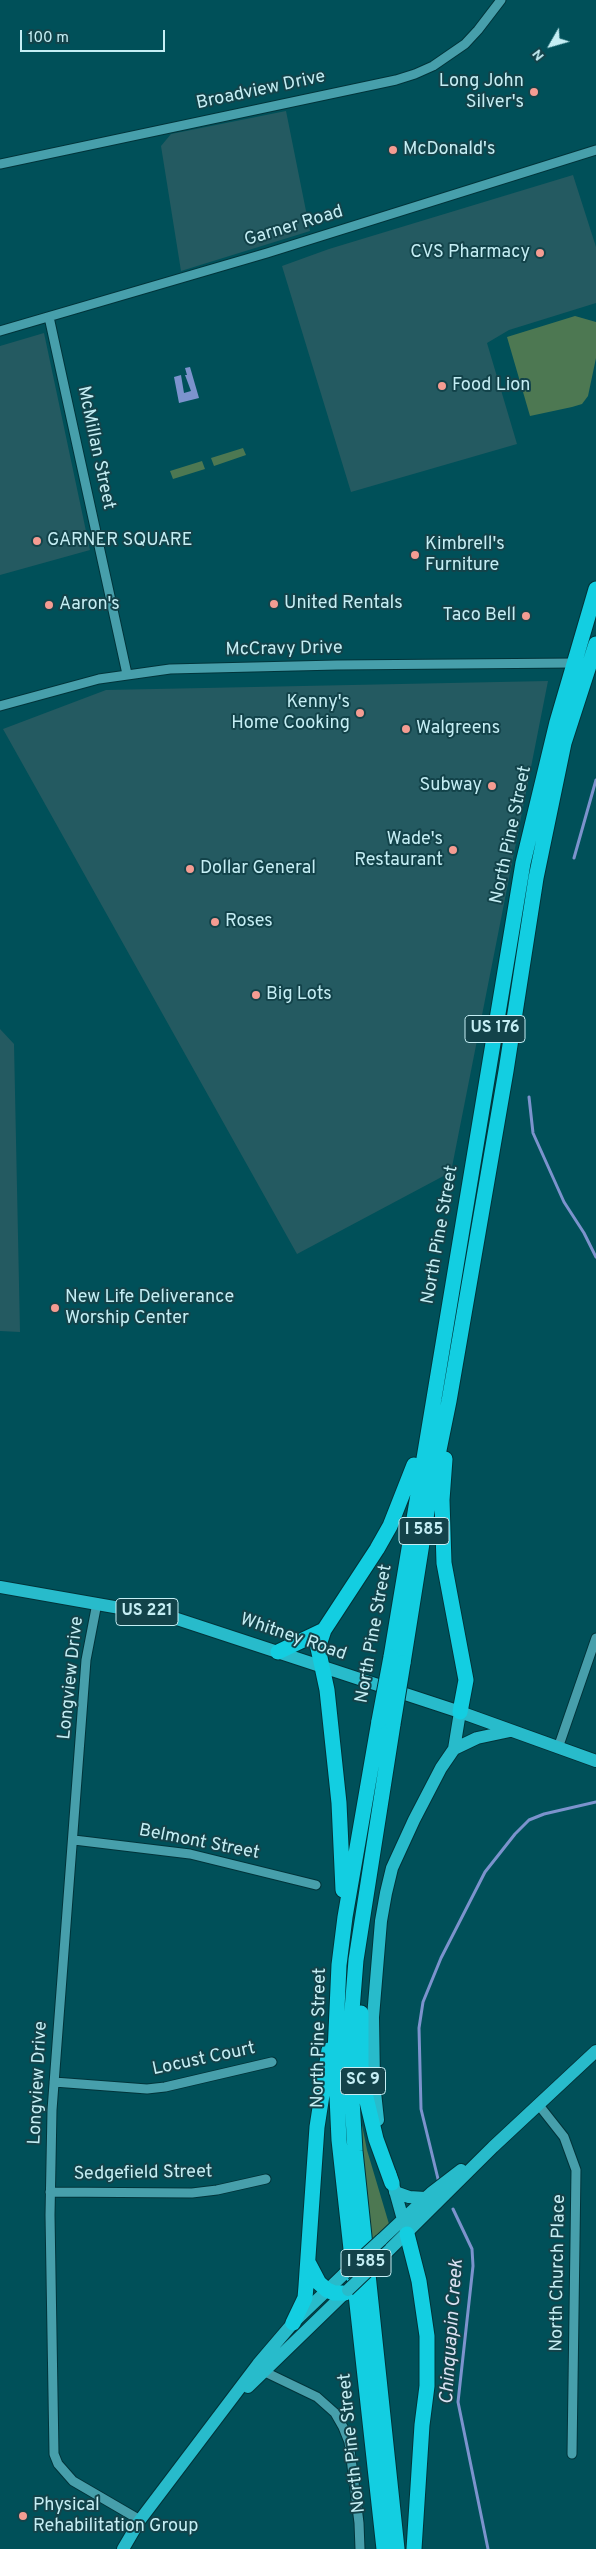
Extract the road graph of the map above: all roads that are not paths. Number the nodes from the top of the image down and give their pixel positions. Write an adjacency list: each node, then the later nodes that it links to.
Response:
1 (501, 0): 3 (street, Broadview Drive)
2 (596, 150): 4 (street, Garner Road)
3 (0, 164)
4 (49, 317): 5 (street, Garner Road); 9 (street, McMillan Street)
5 (0, 332)
6 (596, 589): 8 (highway, North Pine Street / US 176)
7 (594, 652): 8 (highway, North Pine Street / US 176)
8 (585, 670): 9 (street, McCravy Drive); 11 (highway, North Pine Street / US 176); 12 (highway, North Pine Street / US 176)
9 (127, 674): 10 (street, McCravy Drive)
10 (0, 706)
11 (433, 1398): 15 (highway); 18 (highway, North Pine Street / I 585)
12 (448, 1400): 18 (highway, North Pine Street / I 585); 20 (highway)
13 (0, 1587): 14 (main road, Whitney Road / US 221)
14 (97, 1603): 17 (main road, Whitney Road / US 221); 26 (street, Longview Drive)
15 (324, 1630): 17 (highway); 19 (highway)
16 (596, 1638): 23 (street)
17 (278, 1652): 19 (main road, Whitney Road / US 221)
18 (397, 1660): 21 (highway, North Pine Street / I 585, bridge)
19 (322, 1667): 20 (main road, Whitney Road / US 221); 28 (highway)
20 (460, 1712): 22 (main road, Whitney Road / US 221); 24 (main road)
21 (386, 1722): 28 (highway, North Pine Street / I 585); 29 (highway, North Pine Street / I 585)
22 (511, 1730): 23 (main road, Whitney Road / US 221); 24 (main road)
23 (558, 1748): 25 (main road, Whitney Road / US 221)
24 (454, 1749): 37 (main road)
25 (596, 1761)
26 (74, 1840): 27 (street, Belmont Street); 33 (street, Longview Drive)
27 (316, 1885)
28 (345, 1917): 30 (highway, North Pine Street / I 585)
29 (355, 1976): 37 (highway, SC 9); 51 (highway, North Pine Street / I 585)
30 (336, 2009): 41 (highway, SC 9); 50 (highway, North Pine Street / I 585)
31 (596, 2050): 34 (main road)
32 (272, 2062): 33 (street, Locust Court)
33 (54, 2082): 38 (street, Longview Drive)
34 (538, 2104): 35 (main road); 46 (street, North Church Place)
35 (493, 2146): 39 (main road); 40 (main road)
36 (266, 2179): 38 (street, Sedgefield Street)
37 (393, 2187): 39 (main road); 40 (main road, SC 9)
38 (50, 2192): 47 (street, Longview Drive)
39 (425, 2198): 40 (main road)
40 (405, 2227): 42 (main road, bridge); 43 (main road, SC 9, bridge); 52 (highway)
41 (309, 2264): 42 (highway); 44 (highway, SC 9)
42 (327, 2290): 43 (highway); 44 (main road)
43 (346, 2291): 45 (main road, SC 9)
44 (293, 2323): 45 (main road, SC 9)
45 (262, 2368): 47 (main road, SC 9); 49 (street)
46 (572, 2454)
47 (140, 2520): 48 (main road, SC 9)
48 (123, 2549)
49 (360, 2549)
50 (384, 2549)
51 (397, 2549)
52 (414, 2549)

